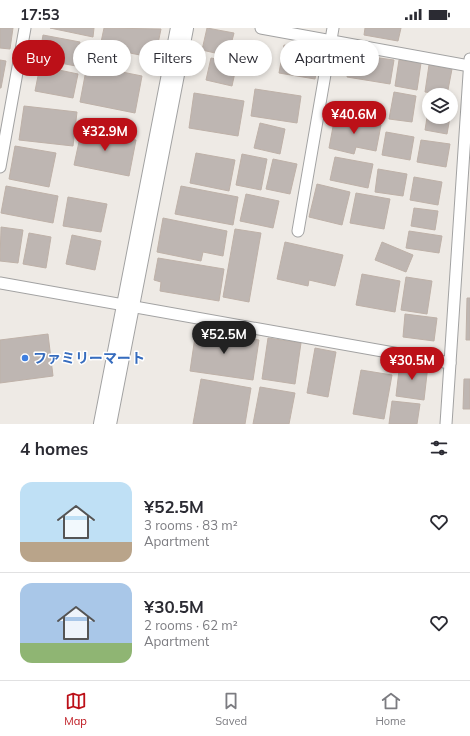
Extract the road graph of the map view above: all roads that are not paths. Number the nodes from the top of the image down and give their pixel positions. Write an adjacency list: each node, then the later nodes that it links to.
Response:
1 (26, 28): 10 (lane)
2 (182, 28): 14 (street)
3 (261, 28): 5 (lane)
4 (333, 28): 6 (lane)
5 (326, 40)
6 (331, 40)
7 (379, 49): 8 (lane)
8 (470, 63): 15 (lane)
9 (325, 76): 12 (lane)
10 (6, 104): 11 (lane)
11 (0, 167)
12 (298, 231)
13 (0, 283): 14 (lane)
14 (128, 305): 15 (lane); 16 (street)
15 (450, 363): 17 (lane)
16 (105, 424)
17 (446, 424)

